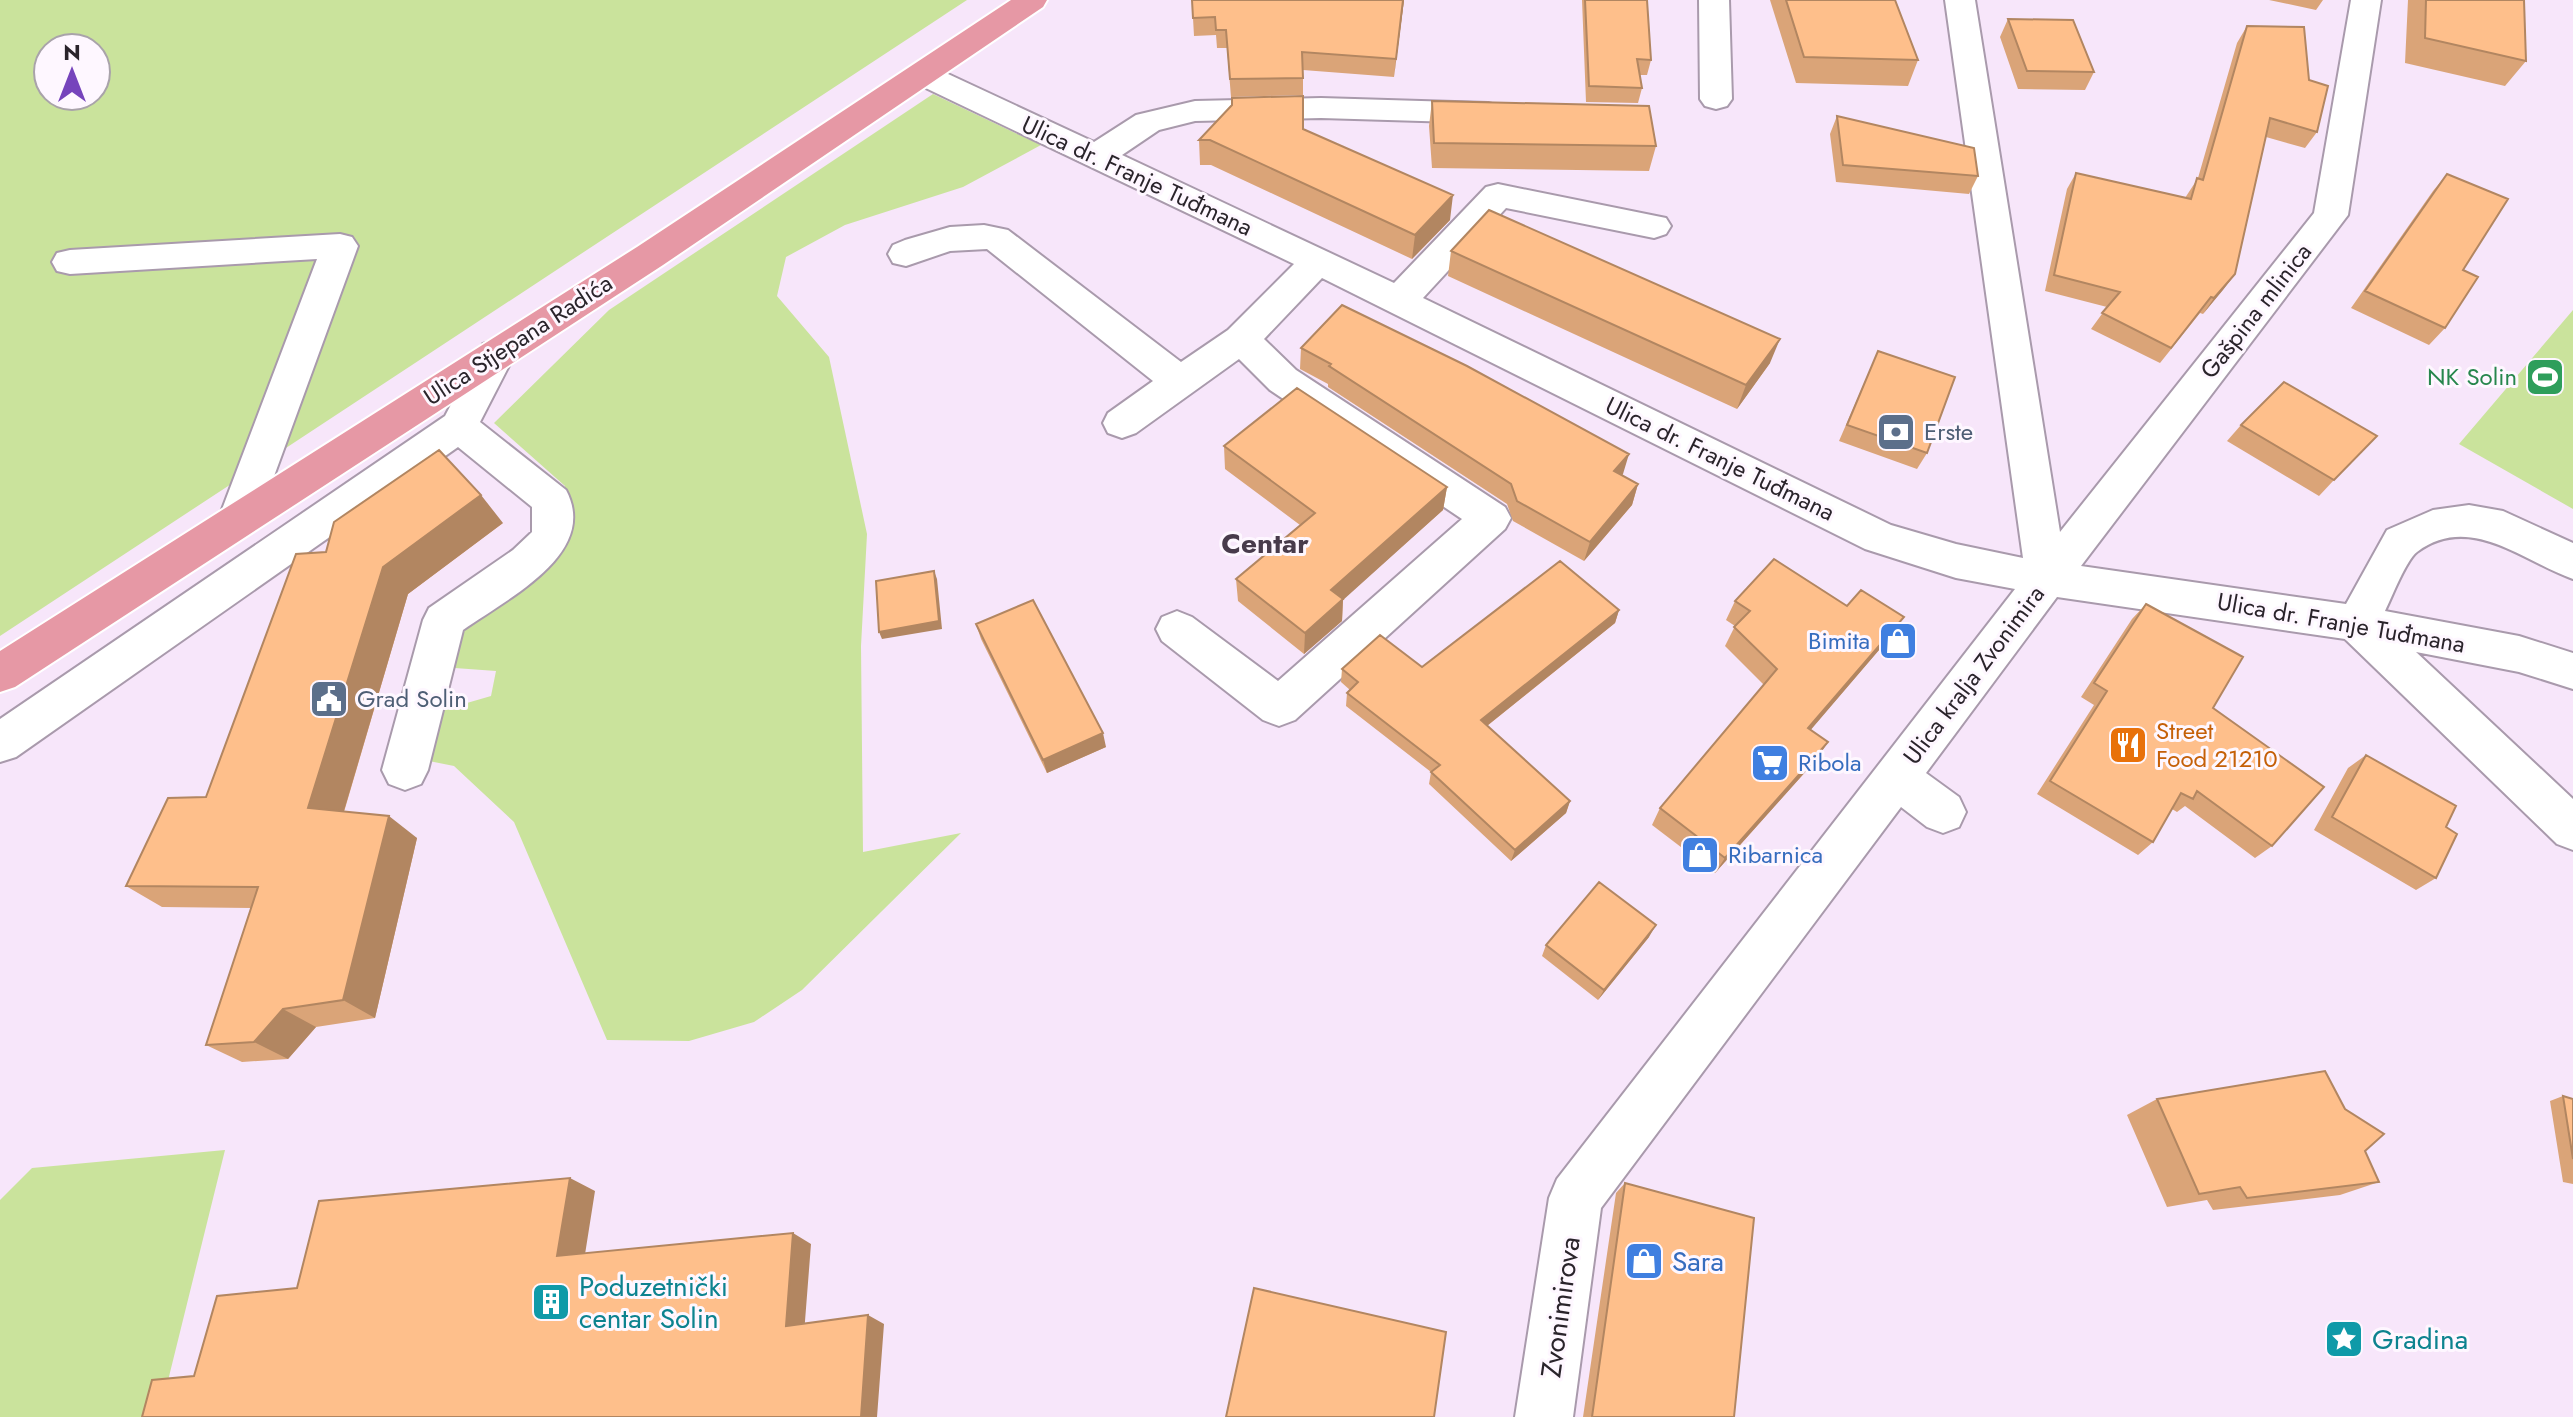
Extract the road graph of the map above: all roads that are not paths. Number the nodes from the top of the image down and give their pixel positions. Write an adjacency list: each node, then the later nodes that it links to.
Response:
1 (1032, 0): 5 (main road, Ulica Stjepana Radića)
2 (1714, 0): 6 (street)
3 (1960, 0): 21 (street, Ulica kralja Zvonimira)
4 (2366, 0): 21 (street, Gašpina mlinica)
5 (922, 74): 8 (street, Ulica dr. Franje Tuđmana); 15 (main road, Ulica Stjepana Radića)
6 (1716, 99)
7 (1521, 113): 8 (street)
8 (1095, 157): 11 (street, Ulica dr. Franje Tuđmana)
9 (1654, 226): 13 (street)
10 (906, 254): 16 (street)
11 (1318, 261): 13 (street, Ulica dr. Franje Tuđmana); 14 (street)
12 (70, 262): 19 (street)
13 (1399, 301): 21 (street, Ulica dr. Franje Tuđmana)
14 (1241, 339): 16 (street); 23 (street)
15 (496, 354): 18 (street); 19 (main road, Ulica Stjepana Radića)
16 (1180, 382): 17 (street)
17 (1122, 423)
18 (459, 426): 26 (street); 27 (street)
19 (238, 520): 25 (main road, Ulica Stjepana Radića)
20 (2573, 562): 22 (street)
21 (2047, 579): 22 (street, Ulica dr. Franje Tuđmana); 28 (street, Ulica kralja Zvonimira)
22 (2357, 623): 24 (street, Ulica dr. Franje Tuđmana); 30 (street)
23 (1177, 629)
24 (2573, 671)
25 (0, 674)
26 (0, 743)
27 (405, 770)
28 (1897, 777): 29 (street); 31 (street, Ulica kralja Zvonimira)
29 (1943, 812)
30 (2573, 829)
31 (1576, 1198): 32 (street, Zvonimirova)
32 (1544, 1417)

